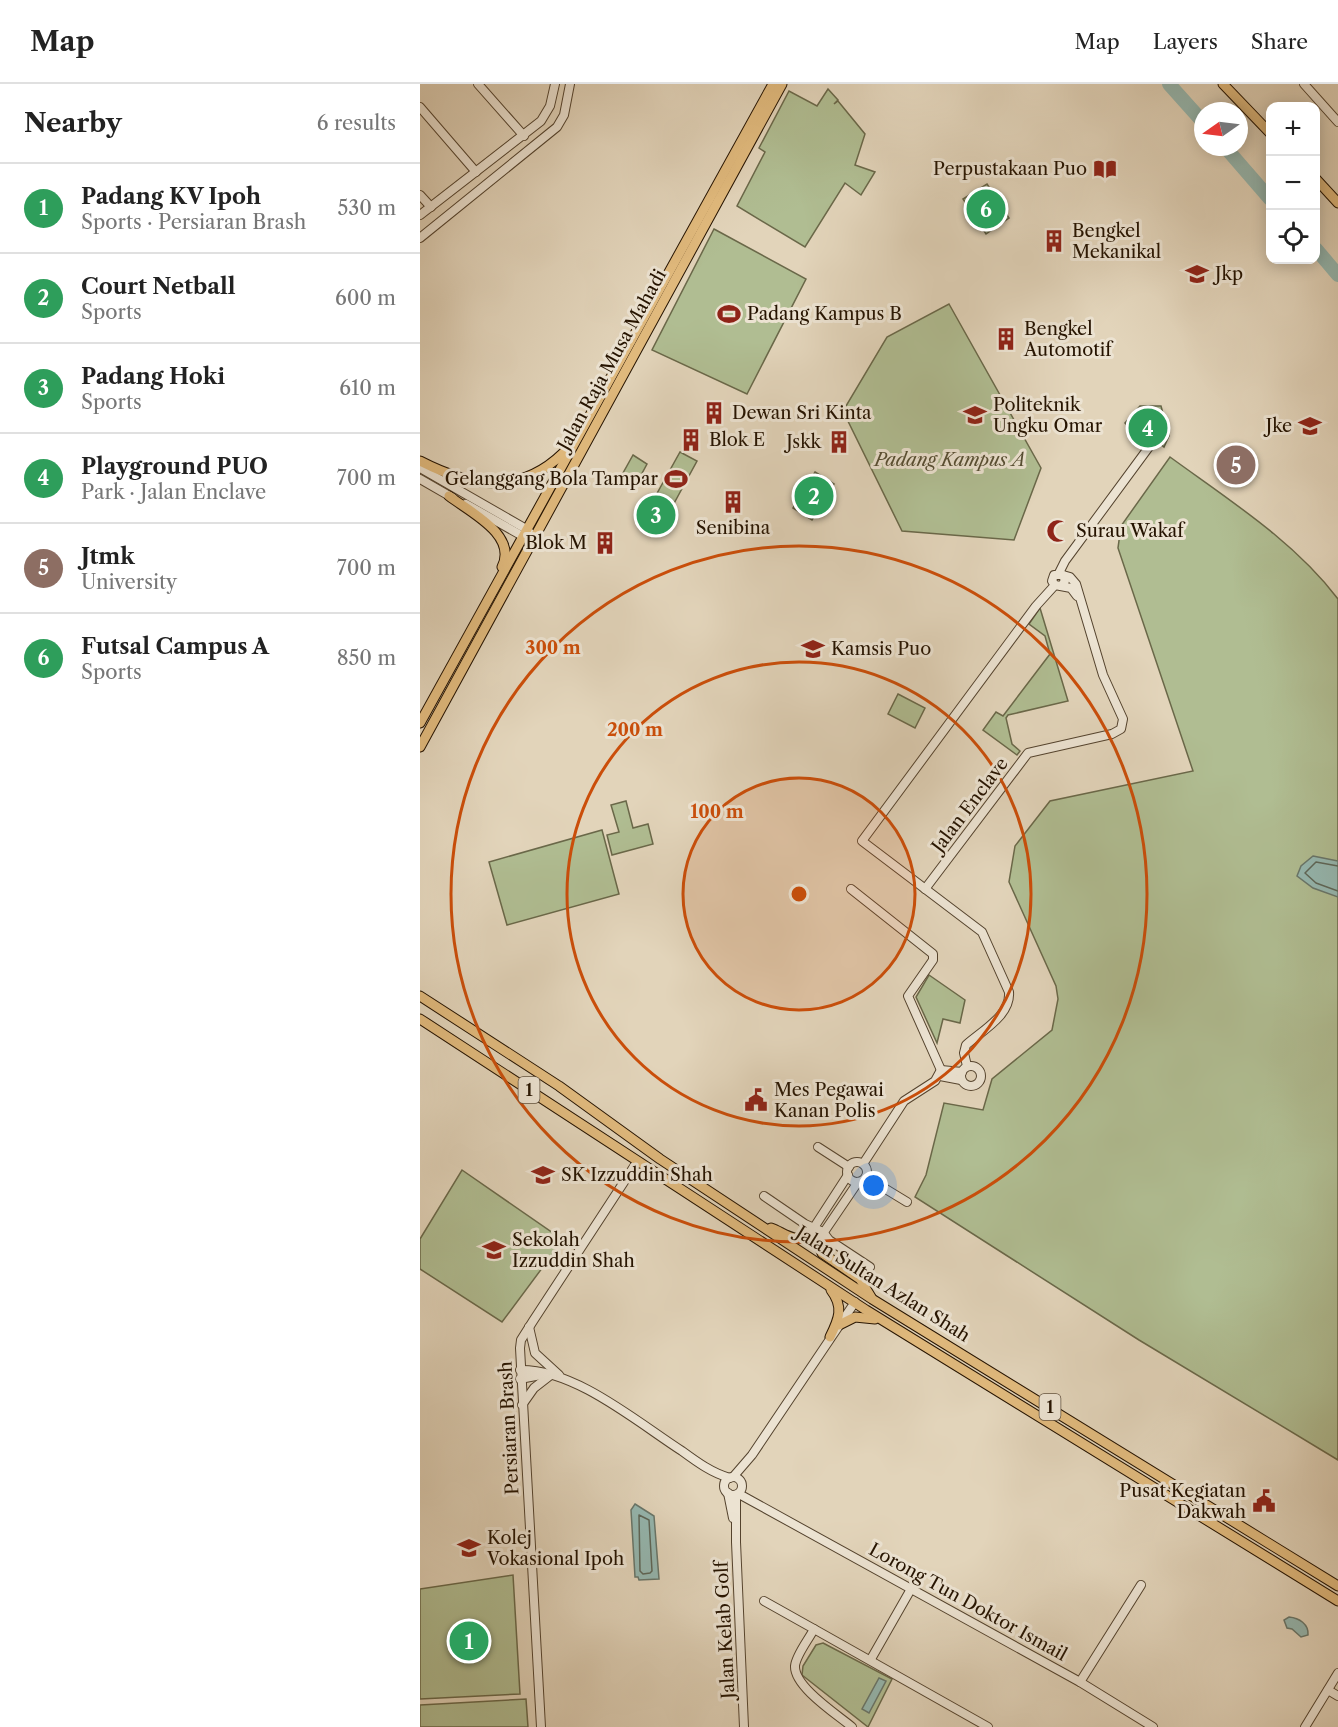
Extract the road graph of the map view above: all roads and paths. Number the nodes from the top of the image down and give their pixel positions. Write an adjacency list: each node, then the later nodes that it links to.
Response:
1 (478, 84): 11 (street)
2 (555, 84): 11 (street)
3 (570, 84): 18 (street)
4 (773, 84): 19 (main road, Jalan Raja Musa Mahadi)
5 (782, 84): 19 (main road, Jalan Raja Musa Mahadi)
6 (1223, 84): 10 (main road)
7 (1304, 84): 9 (street)
8 (420, 107): 12 (street)
9 (1338, 122)
10 (1266, 129)
11 (524, 136): 12 (street)
12 (477, 172): 16 (street)
13 (1320, 183): 15 (main road)
14 (420, 195): 16 (street)
15 (1338, 203)
16 (431, 207): 17 (street)
17 (420, 215)
18 (420, 238)
19 (631, 350): 20 (main road, Jalan Raja Musa Mahadi)
20 (617, 375): 21 (main road, Jalan Raja Musa Mahadi); 27 (main road, Jalan Raja Musa Mahadi)
21 (580, 434): 23 (main road); 27 (main road, Jalan Raja Musa Mahadi)
22 (1149, 447): 28 (street)
23 (420, 461)
24 (420, 468): 27 (street)
25 (420, 479): 26 (street)
26 (449, 496): 27 (street); 30 (main road)
27 (528, 535): 30 (main road, Jalan Raja Musa Mahadi); 33 (main road, Jalan Raja Musa Mahadi)
28 (1061, 574): 29 (street); 31 (street, Jalan Enclave)
29 (1058, 585): 31 (street); 35 (street)
30 (495, 586): 32 (main road, Jalan Raja Musa Mahadi)
31 (1080, 599): 35 (street, Jalan Enclave)
32 (420, 723)
33 (420, 747)
34 (851, 889): 38 (street)
35 (926, 889): 38 (street)
36 (421, 996): 47 (main road, Jalan Sultan Azlan Shah / 1)
37 (420, 1019): 40 (main road, Jalan Sultan Azlan Shah / 1)
38 (940, 1073): 41 (street)
39 (818, 1148): 42 (street)
40 (637, 1162): 54 (main road, Jalan Sultan Azlan Shah / 1); 59 (street, Persiaran Brash)
41 (863, 1164): 42 (street); 43 (street)
42 (848, 1171): 44 (street); 48 (street)
43 (866, 1177): 44 (street); 46 (street)
44 (858, 1182): 50 (street)
45 (764, 1196): 48 (street)
46 (907, 1202)
47 (754, 1221): 49 (main road, Jalan Sultan Azlan Shah / 1); 51 (main road)
48 (815, 1226): 50 (street); 51 (street)
49 (763, 1227): 55 (main road, Jalan Sultan Azlan Shah / 1); 56 (main road)
50 (823, 1232): 52 (street); 53 (street)
51 (808, 1235)
52 (818, 1242): 55 (main road)
53 (870, 1267)
54 (821, 1281): 56 (main road, Jalan Sultan Azlan Shah / 1); 60 (main road)
55 (872, 1299): 72 (main road, Jalan Sultan Azlan Shah / 1)
56 (855, 1302): 57 (street, Jalan Kelab Golf); 58 (main road, Jalan Sultan Azlan Shah / 1)
57 (839, 1325): 58 (main road); 60 (street, Jalan Kelab Golf)
58 (891, 1325): 75 (main road, Jalan Sultan Azlan Shah / 1)
59 (529, 1327): 61 (street, Persiaran Brash); 62 (street)
60 (830, 1337): 65 (street, Jalan Kelab Golf)
61 (520, 1370): 62 (street); 63 (street, Persiaran Brash)
62 (553, 1375): 63 (street); 64 (street); 66 (street)
63 (520, 1379): 64 (street, Persiaran Brash)
64 (522, 1405): 82 (street, Persiaran Brash)
65 (752, 1455): 67 (street, Jalan Kelab Golf); 68 (street, Jalan Kelab Golf)
66 (707, 1468): 67 (street); 69 (street)
67 (731, 1477): 68 (street); 69 (street, Jalan Kelab Golf)
68 (740, 1489): 69 (street); 70 (street, Jalan Kelab Golf); 73 (street, Lorong Tun Doktor Ismail)
69 (726, 1491): 70 (street, Jalan Kelab Golf)
70 (736, 1531): 83 (street, Jalan Kelab Golf)
71 (1142, 1585): 79 (street)
72 (1338, 1586)
73 (911, 1588): 77 (street); 79 (street, Lorong Tun Doktor Ismail)
74 (764, 1601): 76 (street)
75 (1338, 1601)
76 (814, 1629): 77 (street); 84 (street)
77 (872, 1659): 85 (street)
78 (1338, 1673): 80 (street)
79 (1080, 1682): 86 (street, Lorong Tun Doktor Ismail)
80 (1328, 1690): 81 (street); 87 (street)
81 (1338, 1696)
82 (541, 1727)
83 (744, 1727)
84 (852, 1727)
85 (988, 1727)
86 (1154, 1727)
87 (1305, 1727)

